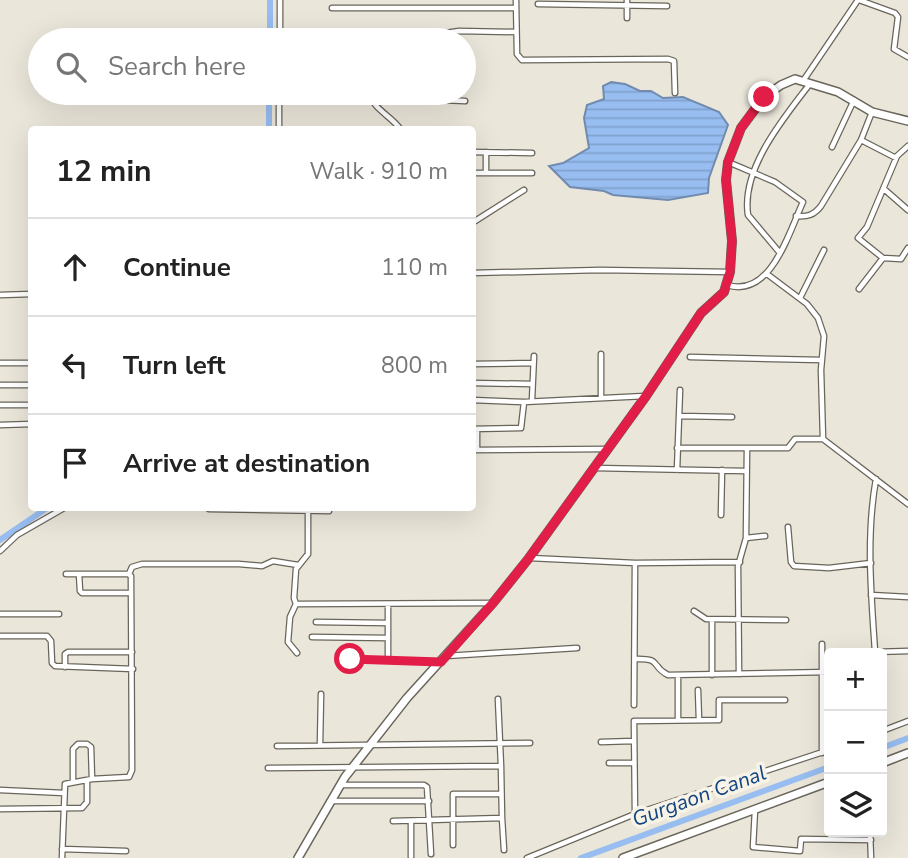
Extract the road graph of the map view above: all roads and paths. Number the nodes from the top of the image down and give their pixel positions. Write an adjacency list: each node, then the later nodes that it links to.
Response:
1 (280, 0): 10 (street)
2 (516, 0): 8 (street)
3 (859, 0): 13 (street); 14 (street)
4 (627, 3): 5 (street); 6 (street); 9 (street)
5 (538, 4)
6 (667, 6)
7 (332, 8): 8 (street)
8 (516, 8): 12 (street)
9 (627, 18)
10 (279, 28)
11 (476, 32): 12 (street)
12 (516, 32): 15 (street)
13 (908, 57)
14 (806, 83): 16 (street); 30 (street); 34 (street)
15 (675, 93)
16 (854, 100): 19 (street); 25 (street)
17 (279, 105): 21 (street)
18 (375, 105): 22 (street)
19 (872, 112): 20 (street); 23 (street)
20 (908, 121)
21 (279, 126)
22 (399, 126)
23 (861, 140): 29 (street); 38 (street)
24 (908, 146): 29 (street)
25 (832, 147)
26 (476, 152): 27 (street)
27 (486, 152): 28 (street); 32 (street)
28 (532, 153)
29 (896, 158): 35 (street)
30 (728, 162): 34 (street); 44 (street)
31 (476, 173): 32 (street)
32 (486, 173): 33 (street)
33 (532, 173)
34 (753, 173): 38 (street); 42 (street)
35 (884, 189): 37 (street); 43 (street)
36 (524, 190): 39 (street)
37 (908, 210)
38 (796, 216): 42 (street)
39 (476, 220)
40 (908, 248): 43 (street)
41 (824, 250): 51 (street)
42 (780, 253): 46 (street)
43 (883, 258): 48 (street)
44 (730, 272): 45 (street); 47 (street)
45 (476, 273)
46 (767, 274): 47 (street); 51 (street)
47 (727, 285): 65 (street)
48 (859, 289)
49 (28, 294): 50 (street)
50 (0, 295)
51 (800, 298): 55 (street)
52 (601, 354): 66 (street)
53 (534, 356): 58 (street)
54 (690, 358): 55 (street)
55 (821, 360): 77 (street)
56 (0, 363): 57 (street)
57 (28, 363)
58 (533, 363): 59 (street); 61 (street)
59 (476, 364)
60 (476, 383): 61 (street)
61 (532, 384): 68 (street)
62 (0, 385): 63 (street)
63 (28, 385)
64 (680, 390): 72 (street)
65 (646, 396): 66 (street); 80 (street)
66 (601, 398): 68 (street)
67 (476, 400): 69 (street)
68 (532, 400): 69 (street)
69 (524, 402): 76 (street)
70 (0, 405): 71 (street)
71 (28, 405)
72 (679, 416): 73 (street); 78 (street)
73 (732, 417)
74 (28, 424): 75 (street)
75 (0, 425)
76 (476, 429)
77 (824, 439): 79 (street); 86 (street)
78 (677, 448): 79 (street); 83 (street)
79 (747, 448): 85 (street)
80 (607, 449): 81 (street); 82 (street)
81 (476, 450)
82 (594, 468): 83 (street); 95 (street)
83 (677, 470): 84 (street)
84 (722, 470): 85 (street); 90 (street)
85 (745, 471): 93 (street)
86 (876, 479): 87 (street); 98 (street)
87 (908, 504)
88 (59, 511): 94 (street)
89 (308, 511): 99 (street)
90 (721, 515)
91 (789, 527): 98 (street)
92 (765, 536): 93 (street)
93 (746, 538): 96 (street)
94 (0, 551)
95 (529, 558): 97 (street); 106 (street)
96 (740, 562): 97 (street); 112 (street)
97 (635, 563): 129 (street)
98 (870, 563): 104 (street)
99 (298, 565): 102 (street); 107 (street)
100 (66, 574): 101 (street)
101 (79, 574): 102 (street); 103 (street)
102 (129, 574): 103 (street)
103 (131, 593): 124 (street)
104 (871, 595): 105 (street); 122 (street)
105 (908, 597)
106 (493, 603): 108 (street); 128 (street)
107 (296, 604): 108 (street); 126 (street)
108 (388, 604): 116 (street)
109 (694, 611): 113 (street)
110 (0, 614): 111 (street)
111 (59, 614)
112 (738, 619): 113 (street); 114 (street); 134 (street)
113 (712, 620): 136 (street)
114 (786, 620)
115 (316, 622): 116 (street)
116 (388, 623): 119 (street)
117 (0, 636): 131 (street)
118 (312, 637): 119 (street)
119 (388, 638): 130 (street)
120 (822, 644): 133 (street)
121 (577, 648): 128 (street)
122 (875, 648)
123 (908, 651): 125 (street)
124 (132, 652): 131 (street); 132 (street)
125 (887, 652)
126 (297, 653)
127 (350, 659): 130 (street)
128 (443, 659): 130 (street); 152 (street)
129 (635, 659): 135 (street); 141 (street)
130 (388, 660)
131 (65, 667): 132 (street)
132 (133, 669): 161 (street)
133 (822, 672): 134 (street); 153 (street)
134 (739, 674): 136 (street)
135 (678, 675): 136 (street); 142 (street)
136 (712, 675)
137 (698, 690): 143 (street)
138 (321, 694): 149 (street)
139 (498, 699): 150 (street)
140 (785, 700): 143 (street)
141 (634, 705)
142 (678, 720): 143 (street); 146 (street)
143 (699, 720)
144 (908, 721): 145 (street)
145 (887, 729)
146 (633, 741): 147 (street); 157 (street)
147 (601, 742)
148 (530, 743): 150 (street)
149 (320, 745): 151 (street); 152 (street)
150 (499, 745): 152 (street); 158 (street)
151 (276, 746)
152 (369, 746): 160 (street)
153 (822, 753): 173 (street)
154 (908, 754): 155 (street)
155 (887, 761)
156 (609, 763): 157 (street)
157 (634, 763): 173 (street)
158 (501, 766): 160 (street); 167 (street)
159 (268, 768): 160 (street)
160 (352, 768): 164 (street)
161 (89, 779): 162 (street); 162 (street); 171 (street)
162 (73, 782): 166 (street)
163 (824, 784): 172 (street)
164 (340, 785): 168 (street); 169 (street)
165 (0, 790): 166 (street)
166 (64, 793): 171 (street)
167 (501, 794): 174 (street); 175 (street)
168 (329, 801): 169 (street); 187 (street)
169 (429, 801): 178 (street)
170 (0, 809): 171 (street)
171 (63, 809): 181 (street)
172 (755, 810): 179 (street); 189 (street)
173 (635, 814): 188 (street)
174 (502, 818): 175 (street); 182 (street)
175 (452, 819): 178 (street); 180 (street)
176 (393, 821): 177 (street)
177 (411, 821): 178 (street); 185 (street)
178 (430, 821): 184 (street)
179 (870, 840): 190 (street)
180 (453, 845)
181 (62, 849): 183 (street); 186 (street)
182 (503, 850)
183 (126, 851)
184 (431, 855)
185 (411, 857)
186 (62, 858)
187 (298, 858)
188 (527, 858)
189 (623, 858)
190 (871, 858)

